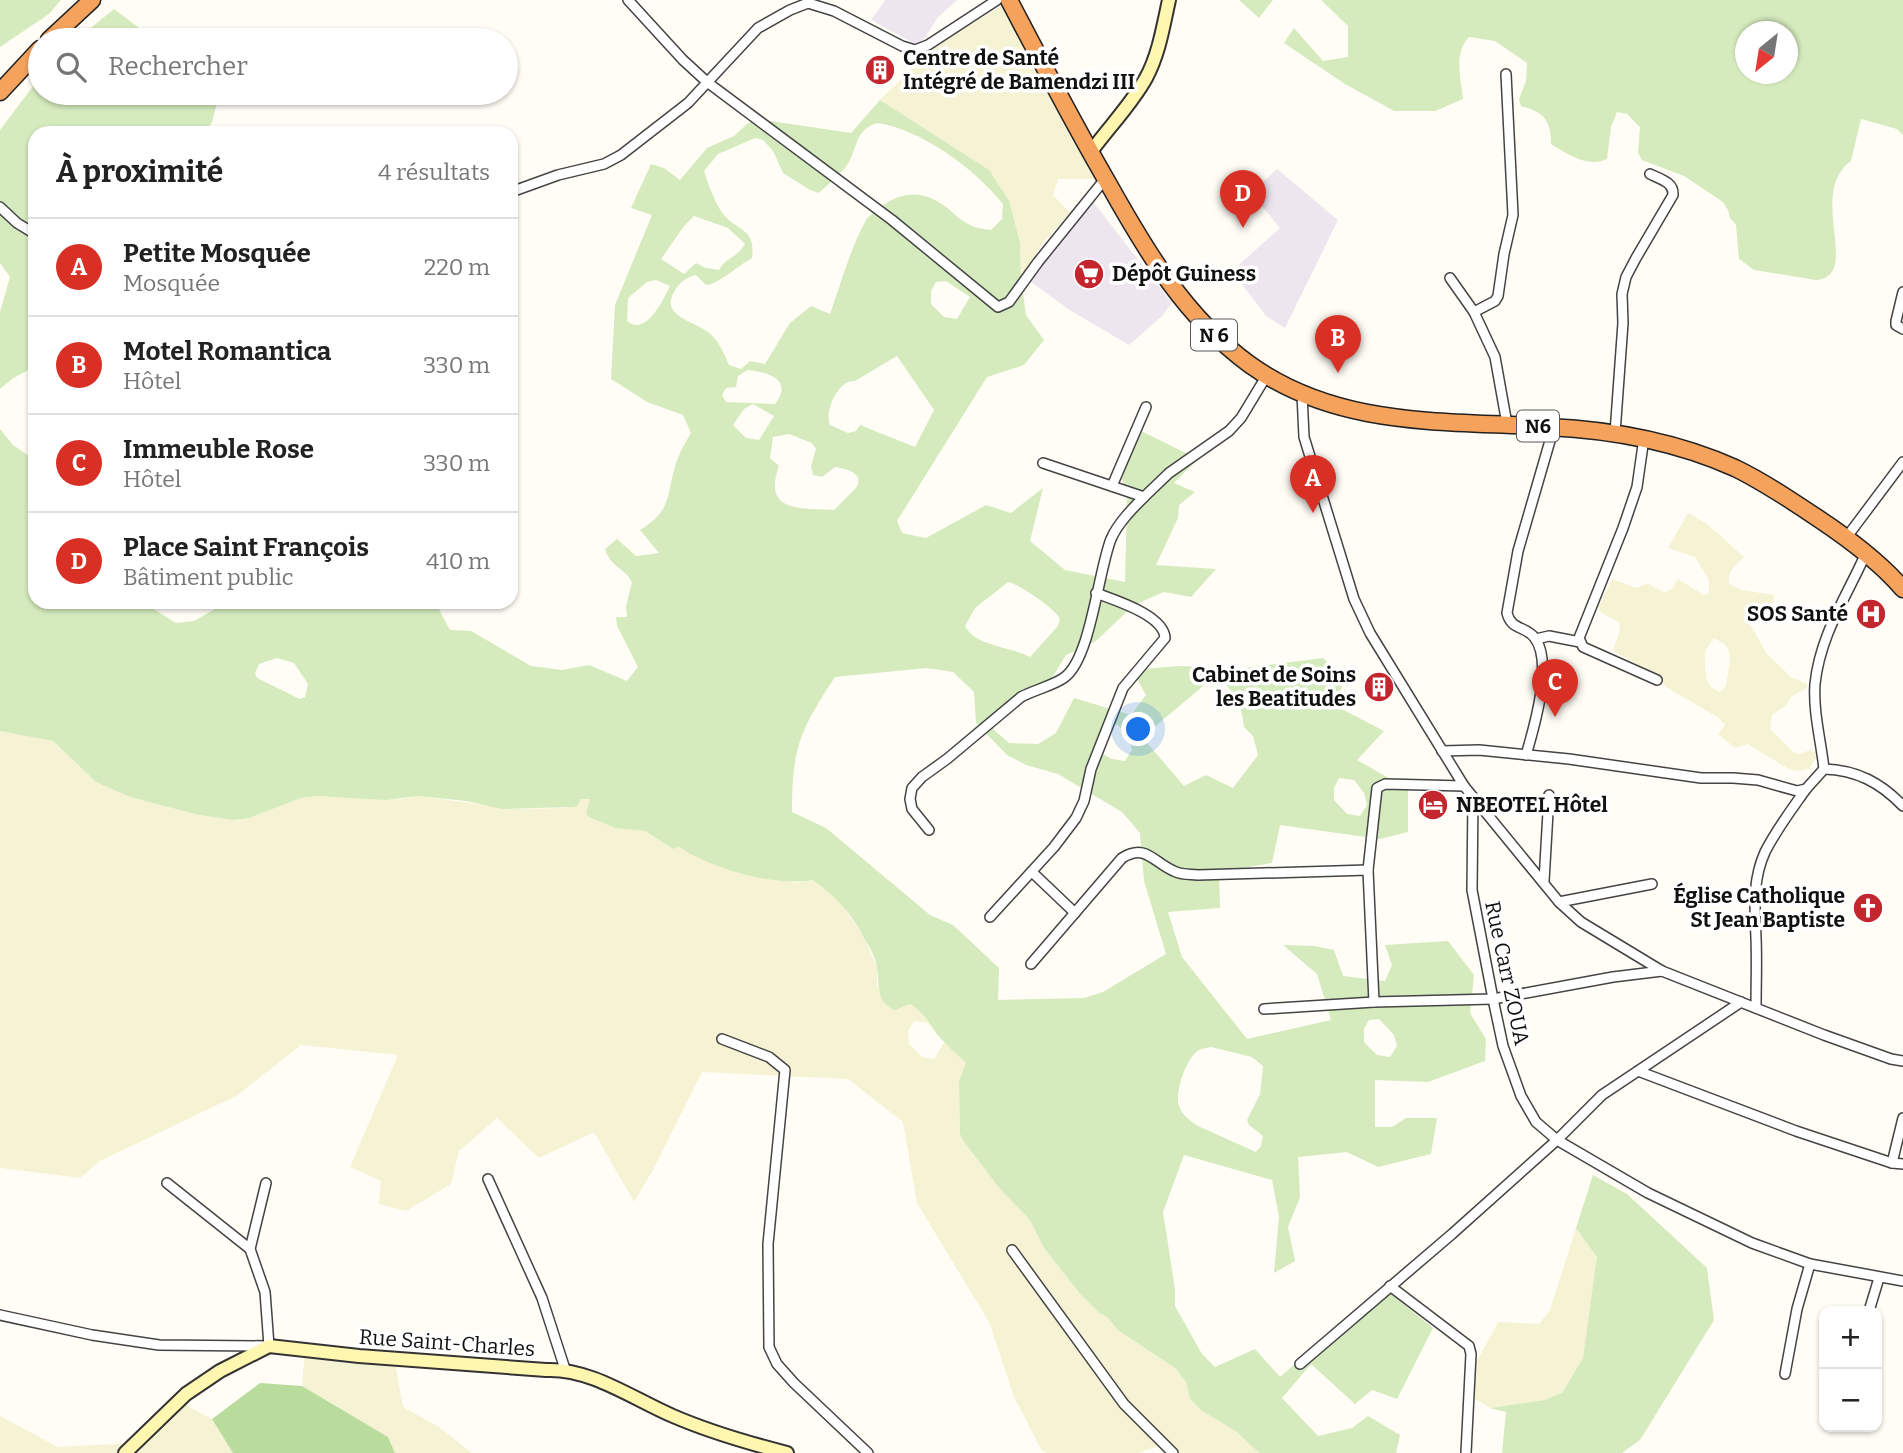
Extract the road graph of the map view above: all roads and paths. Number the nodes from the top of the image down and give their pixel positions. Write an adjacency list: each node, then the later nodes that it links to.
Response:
1 (92, 0): 6 (highway)
2 (628, 0): 9 (street)
3 (997, 0): 9 (street)
4 (1009, 0): 11 (highway)
5 (1169, 0): 11 (street)
6 (63, 28)
7 (28, 62): 10 (highway)
8 (1506, 74): 19 (street)
9 (707, 82): 13 (street); 14 (street)
10 (0, 92)
11 (1090, 153): 13 (highway)
12 (1650, 174): 26 (street)
13 (1105, 179): 21 (highway, N 6)
14 (518, 189)
15 (0, 207): 16 (street)
16 (28, 230)
17 (1450, 278): 19 (street)
18 (1903, 292): 20 (street)
19 (1474, 312): 24 (street)
20 (1903, 329)
21 (1267, 375): 22 (highway, N 6); 31 (street)
22 (1302, 394): 24 (highway, N6); 39 (street)
23 (1146, 407): 30 (street)
24 (1507, 424): 25 (highway, N6)
25 (1554, 427): 26 (highway, N6); 36 (street)
26 (1615, 433): 27 (highway, N6)
27 (1644, 438): 32 (highway, N6); 37 (street)
28 (1903, 462): 32 (street)
29 (1043, 463): 30 (street)
30 (1112, 486): 31 (street)
31 (1144, 497): 35 (street)
32 (1846, 537): 33 (highway, N6)
33 (1866, 553): 34 (highway, N6); 41 (street)
34 (1903, 589)
35 (1096, 593): 47 (street); 49 (street)
36 (1536, 639): 37 (street); 40 (street)
37 (1580, 642): 38 (street)
38 (1657, 680)
39 (1442, 751): 40 (street); 42 (street)
40 (1526, 755): 43 (street)
41 (1825, 769): 43 (street); 46 (street)
42 (1464, 786): 45 (street); 48 (street)
43 (1806, 789): 60 (street)
44 (1549, 794): 50 (street)
45 (1473, 797): 50 (street); 57 (street, Rue Carr ZOUA)
46 (1903, 806)
47 (929, 830)
48 (1368, 870): 53 (street); 58 (street)
49 (1032, 872): 53 (street); 54 (street)
50 (1544, 881): 52 (street)
51 (1653, 884): 52 (street)
52 (1559, 902): 56 (street)
53 (1075, 913): 55 (street)
54 (990, 917)
55 (1031, 964)
56 (1662, 971): 57 (street); 59 (street)
57 (1493, 999): 58 (street); 66 (street, Rue Carr ZOUA)
58 (1374, 1002): 61 (street)
59 (1741, 1002): 60 (street); 64 (street)
60 (1756, 1008): 63 (street)
61 (1264, 1009)
62 (722, 1039): 86 (street)
63 (1903, 1061)
64 (1638, 1071): 66 (street); 67 (street)
65 (1903, 1118): 67 (street)
66 (1557, 1140): 74 (street, Rue Carr ZOUA); 77 (street)
67 (1892, 1163): 68 (street)
68 (1903, 1164)
69 (488, 1179): 82 (street)
70 (167, 1183): 72 (street)
71 (266, 1183): 72 (street)
72 (250, 1249): 80 (street)
73 (1012, 1250): 87 (street)
74 (1810, 1264): 75 (street, Rue Carr ZOUA); 83 (street)
75 (1879, 1278): 76 (street, Rue Carr ZOUA); 78 (street)
76 (1903, 1282)
77 (1390, 1286): 81 (street); 88 (street)
78 (1871, 1306)
79 (0, 1315): 80 (street)
80 (269, 1346): 82 (street, Rue Saint-Charles); 84 (street)
81 (1300, 1364)
82 (565, 1369): 85 (street, Rue Saint-Charles)
83 (1784, 1374)
84 (125, 1453)
85 (787, 1453)
86 (868, 1453)
87 (1173, 1453)
88 (1466, 1453)

